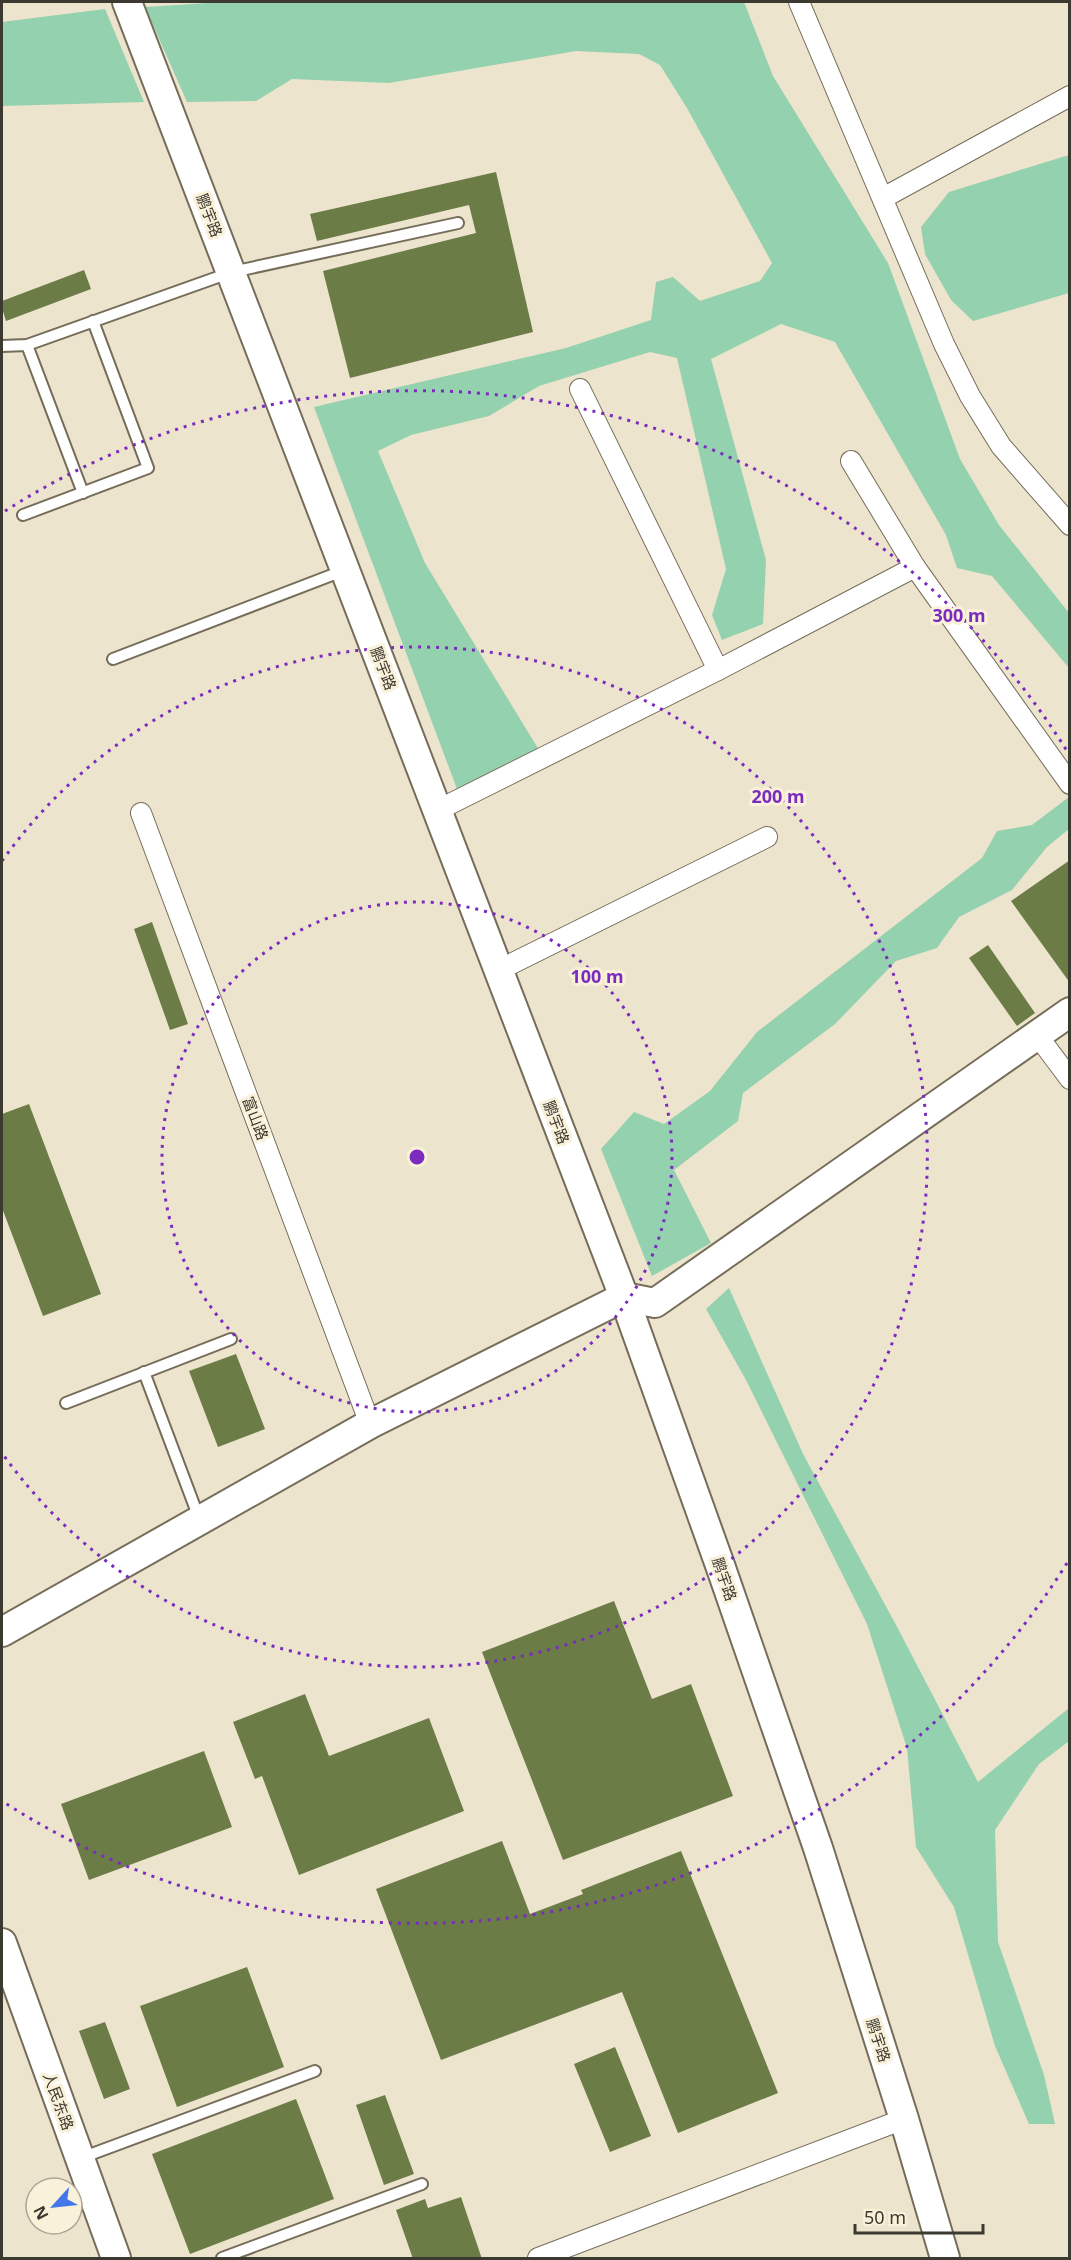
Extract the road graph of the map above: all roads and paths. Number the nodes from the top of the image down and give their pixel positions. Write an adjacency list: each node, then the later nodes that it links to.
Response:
1 (127, 2): 6 (main road, 鹏宇路)
2 (799, 2): 4 (street)
3 (1070, 96): 4 (street)
4 (883, 198): 14 (street)
5 (458, 223): 6 (lane)
6 (232, 272): 7 (lane); 16 (main road, 鹏宇路)
7 (93, 321): 8 (lane); 12 (lane)
8 (27, 345): 9 (lane); 12 (lane)
9 (2, 346)
10 (580, 389): 18 (street)
11 (851, 461): 15 (street)
12 (83, 493): 13 (lane)
13 (23, 515)
14 (1070, 525)
15 (915, 567): 18 (street); 19 (street)
16 (346, 569): 17 (lane); 20 (main road, 鹏宇路)
17 (113, 659)
18 (718, 670): 20 (street)
19 (1070, 784)
20 (438, 810): 23 (main road, 鹏宇路)
21 (141, 813): 31 (street, 富山路)
22 (767, 837): 23 (street)
23 (499, 970): 27 (main road, 鹏宇路)
24 (1070, 1012): 25 (main road)
25 (1036, 1035): 26 (street); 27 (main road)
26 (1070, 1079)
27 (624, 1297): 31 (main road); 36 (main road, 鹏宇路)
28 (231, 1339): 29 (lane)
29 (144, 1372): 30 (lane); 32 (lane)
30 (66, 1403)
31 (370, 1424): 32 (main road)
32 (200, 1520): 33 (main road)
33 (2, 1632)
34 (2, 1942): 37 (main road, 人民东路)
35 (315, 2071): 37 (lane)
36 (904, 2119): 41 (street); 42 (main road, 鹏宇路)
37 (80, 2159): 39 (main road, 人民东路)
38 (422, 2184): 40 (lane)
39 (116, 2259)
40 (222, 2259)
41 (538, 2259)
42 (945, 2259)

